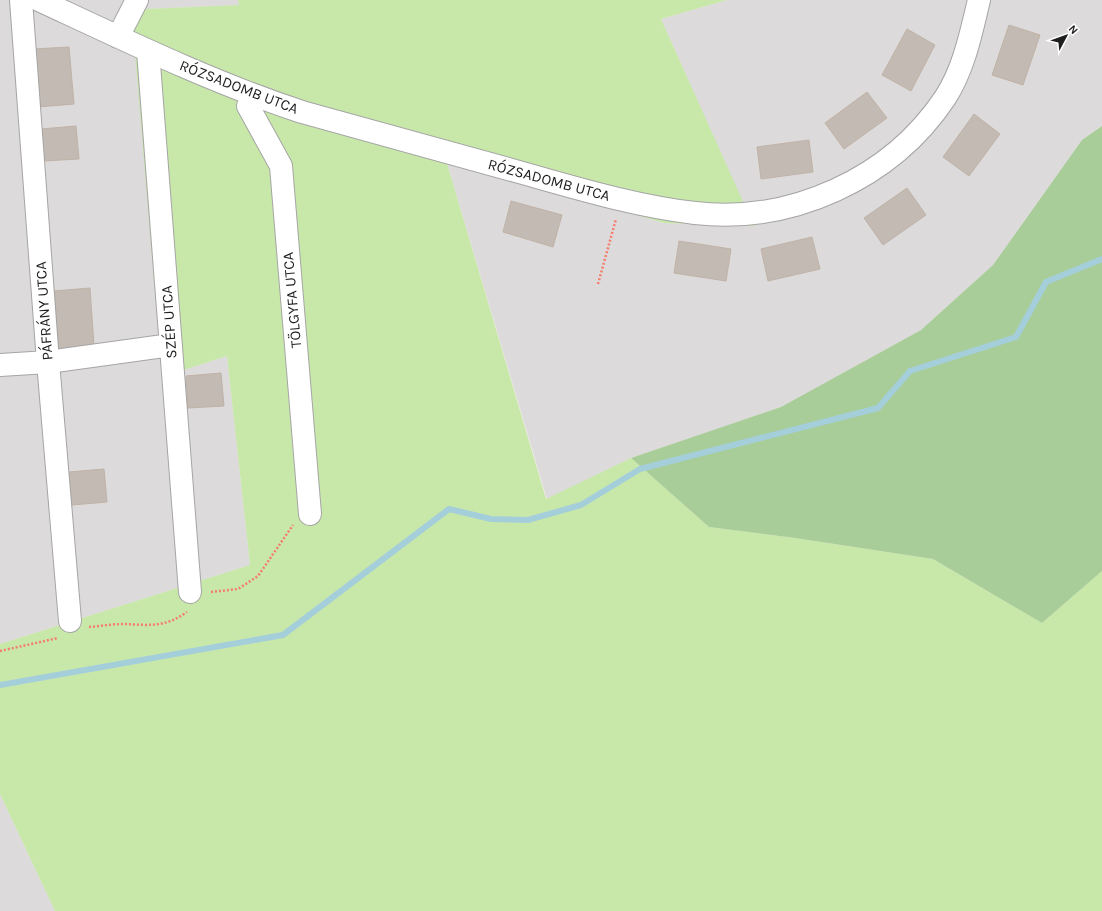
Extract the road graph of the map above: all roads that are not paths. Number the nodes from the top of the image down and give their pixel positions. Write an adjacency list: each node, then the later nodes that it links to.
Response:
1 (21, 0): 9 (street, PÁFRÁNY UTCA)
2 (39, 0): 5 (street, RÓZSADOMB UTCA)
3 (137, 0): 5 (street)
4 (979, 0): 7 (street, RÓZSADOMB UTCA)
5 (118, 37): 6 (street, RÓZSADOMB UTCA)
6 (148, 51): 7 (street, RÓZSADOMB UTCA); 8 (street, SZÉP UTCA)
7 (253, 96): 11 (street, TÖLGYFA UTCA)
8 (171, 345): 9 (street); 12 (street, SZÉP UTCA)
9 (48, 362): 10 (street); 13 (street, PÁFRÁNY UTCA)
10 (0, 365)
11 (310, 514)
12 (190, 592)
13 (70, 625)

